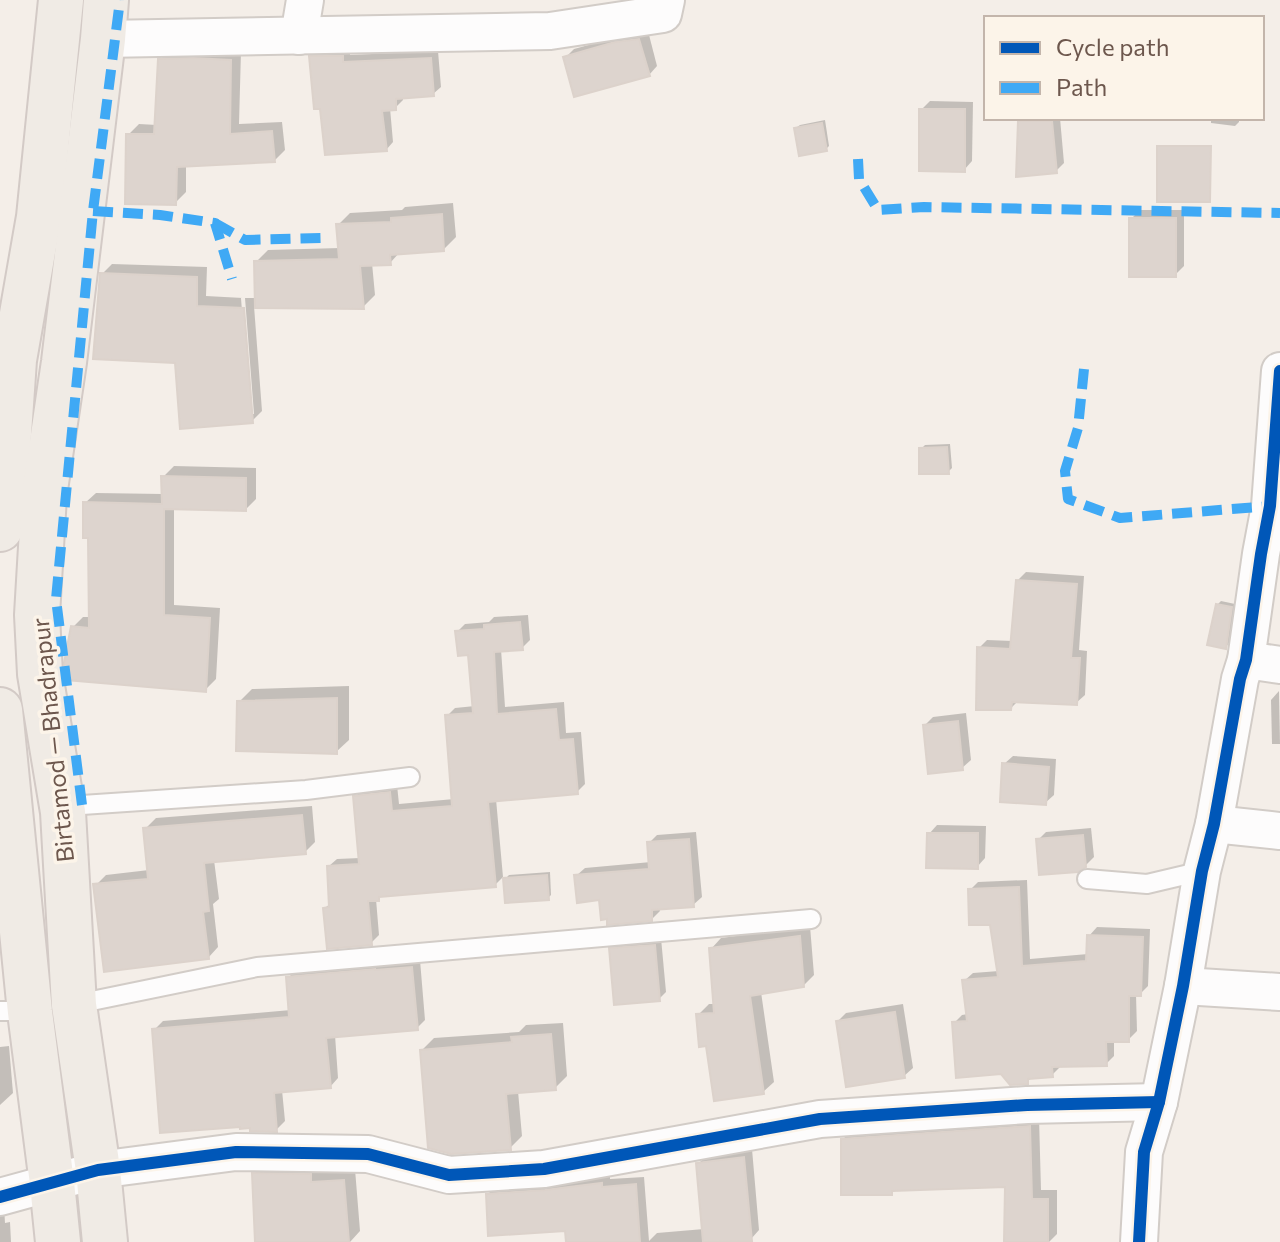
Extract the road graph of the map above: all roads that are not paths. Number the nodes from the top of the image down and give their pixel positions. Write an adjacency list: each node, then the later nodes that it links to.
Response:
1 (61, 0): 6 (main road)
2 (305, 0): 5 (street)
3 (666, 0): 5 (street)
4 (104, 20): 5 (street); 7 (main road, Birtamod — Bhadrapur)
5 (299, 36)
6 (7, 360): 7 (street); 9 (main road)
7 (64, 362): 14 (main road, Birtamod — Bhadrapur)
8 (1280, 371): 10 (street)
9 (0, 529)
10 (1270, 545): 11 (street)
11 (1263, 662): 15 (street)
12 (0, 710): 16 (main road, Birtamod — Bhadrapur)
13 (410, 777): 14 (lane)
14 (63, 812): 23 (main road, Birtamod — Bhadrapur)
15 (1214, 824): 17 (street); 18 (street)
16 (6, 829): 23 (main road, Birtamod — Bhadrapur)
17 (1280, 831)
18 (1202, 871): 19 (lane); 21 (street)
19 (1087, 879)
20 (811, 919): 23 (lane)
21 (1183, 986): 22 (street); 24 (street)
22 (1280, 992)
23 (42, 1009): 25 (main road, Birtamod — Bhadrapur); 26 (main road, Birtamod — Bhadrapur)
24 (1159, 1102): 25 (street); 30 (street)
25 (98, 1170): 26 (street); 29 (main road, Birtamod — Bhadrapur)
26 (52, 1183): 27 (street); 28 (main road, Birtamod — Bhadrapur)
27 (0, 1197)
28 (58, 1242)
29 (105, 1242)
30 (1139, 1242)

